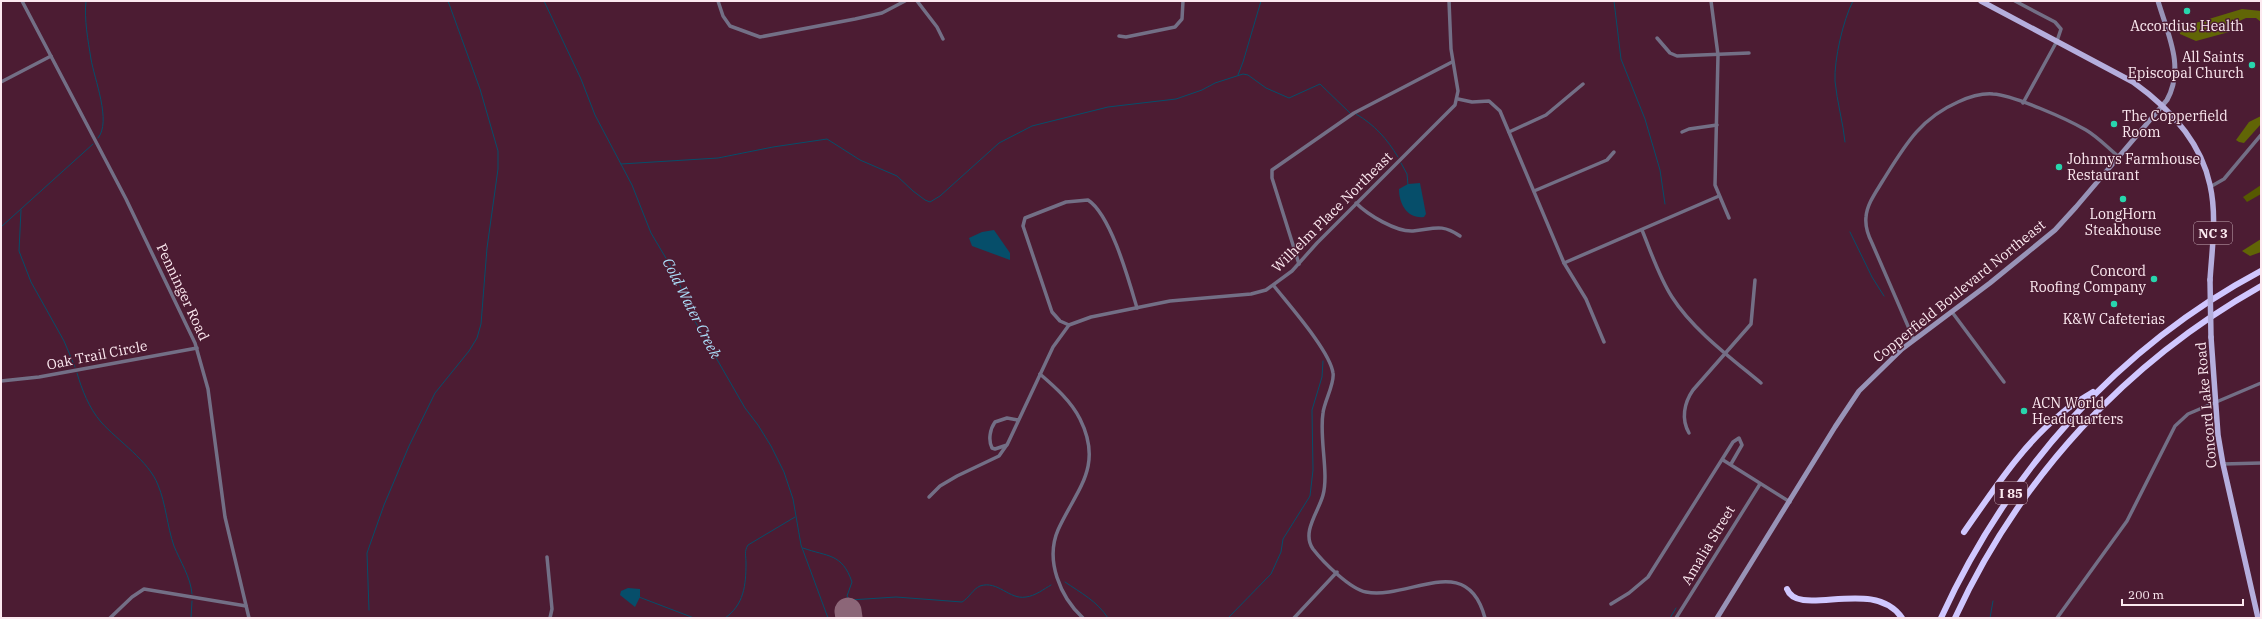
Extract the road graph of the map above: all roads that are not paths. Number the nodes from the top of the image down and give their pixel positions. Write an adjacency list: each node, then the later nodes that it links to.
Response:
1 (22, 1): 17 (street, Penninger Road)
2 (718, 1): 3 (street)
3 (905, 1)
4 (917, 1): 12 (street)
5 (1183, 1): 11 (street)
6 (1449, 1): 18 (street)
7 (1711, 1): 16 (street)
8 (1982, 1): 14 (main road, NC 3)
9 (2015, 1): 14 (street)
10 (2158, 1): 23 (main road, Copperfield Boulevard Northeast)
11 (1119, 36)
12 (943, 38)
13 (1657, 38): 16 (street)
14 (2057, 41): 22 (street); 23 (main road, NC 3)
15 (1749, 54): 16 (street)
16 (1718, 55): 24 (street)
17 (51, 56): 19 (street); 48 (street, Penninger Road)
18 (1452, 62): 21 (street); 38 (street)
19 (1, 82)
20 (1583, 84): 25 (street)
21 (1458, 99): 25 (street); 33 (street, Wilhelm Place Northeast)
22 (2023, 103): 29 (street); 46 (street)
23 (2163, 105): 29 (main road, Copperfield Boulevard Northeast); 30 (main road, NC 3)
24 (1717, 125): 26 (street); 32 (street)
25 (1509, 132): 31 (street)
26 (1682, 132)
27 (2261, 134): 30 (street)
28 (1614, 152): 31 (street)
29 (2119, 157): 44 (main road, Copperfield Boulevard Northeast)
30 (2210, 187): 56 (main road, Concord Lake Road / NC 3, bridge)
31 (1534, 191): 37 (street)
32 (1720, 196): 34 (street); 35 (street)
33 (1356, 203): 36 (street); 38 (street, Wilhelm Place Northeast)
34 (1729, 218)
35 (1642, 230): 37 (street); 49 (street)
36 (1460, 236)
37 (1564, 263): 47 (street)
38 (1299, 264): 41 (street, Wilhelm Place Northeast)
39 (2261, 271): 55 (highway, I 85)
40 (1755, 280): 49 (street)
41 (1274, 286): 43 (street, Wilhelm Place Northeast); 69 (street)
42 (2261, 286): 85 (highway, I 85)
43 (1137, 308): 45 (street, Wilhelm Place Northeast); 45 (street)
44 (1952, 312): 46 (main road, Copperfield Boulevard Northeast); 52 (street)
45 (1069, 325): 50 (street)
46 (1914, 340): 66 (main road, Copperfield Boulevard Northeast)
47 (1604, 342)
48 (197, 348): 51 (street, Oak Trail Circle); 73 (street, Penninger Road)
49 (1726, 353): 53 (street); 58 (street)
50 (1040, 374): 57 (street); 78 (street)
51 (1, 381)
52 (2004, 382)
53 (1760, 383)
54 (2261, 383): 56 (street)
55 (2104, 385): 67 (highway); 84 (highway, I 85)
56 (2216, 402): 63 (main road, Concord Lake Road / NC 3); 86 (street)
57 (1018, 420): 59 (street); 59 (street)
58 (1689, 433)
59 (1007, 445): 65 (street)
60 (1723, 460): 62 (street); 62 (street); 71 (street)
61 (2261, 463): 63 (street)
62 (1731, 464): 64 (street)
63 (2222, 464): 87 (main road, Concord Lake Road / NC 3)
64 (1760, 484): 66 (street); 81 (street, Amalia Street)
65 (929, 497)
66 (1790, 502): 82 (main road, Copperfield Boulevard Northeast)
67 (1964, 532)
68 (547, 557): 77 (street)
69 (1337, 572): 79 (street); 80 (street)
70 (1787, 590): 72 (highway)
71 (1611, 604)
72 (1796, 605)
73 (246, 606): 75 (street); 76 (street, Penninger Road)
74 (1841, 606): 83 (highway)
75 (110, 618)
76 (248, 618)
77 (550, 618)
78 (1083, 618)
79 (1294, 618)
80 (1485, 618)
81 (1676, 618)
82 (1717, 618)
83 (1902, 618)
84 (1941, 618)
85 (1955, 618)
86 (2057, 618)
87 (2258, 618)

